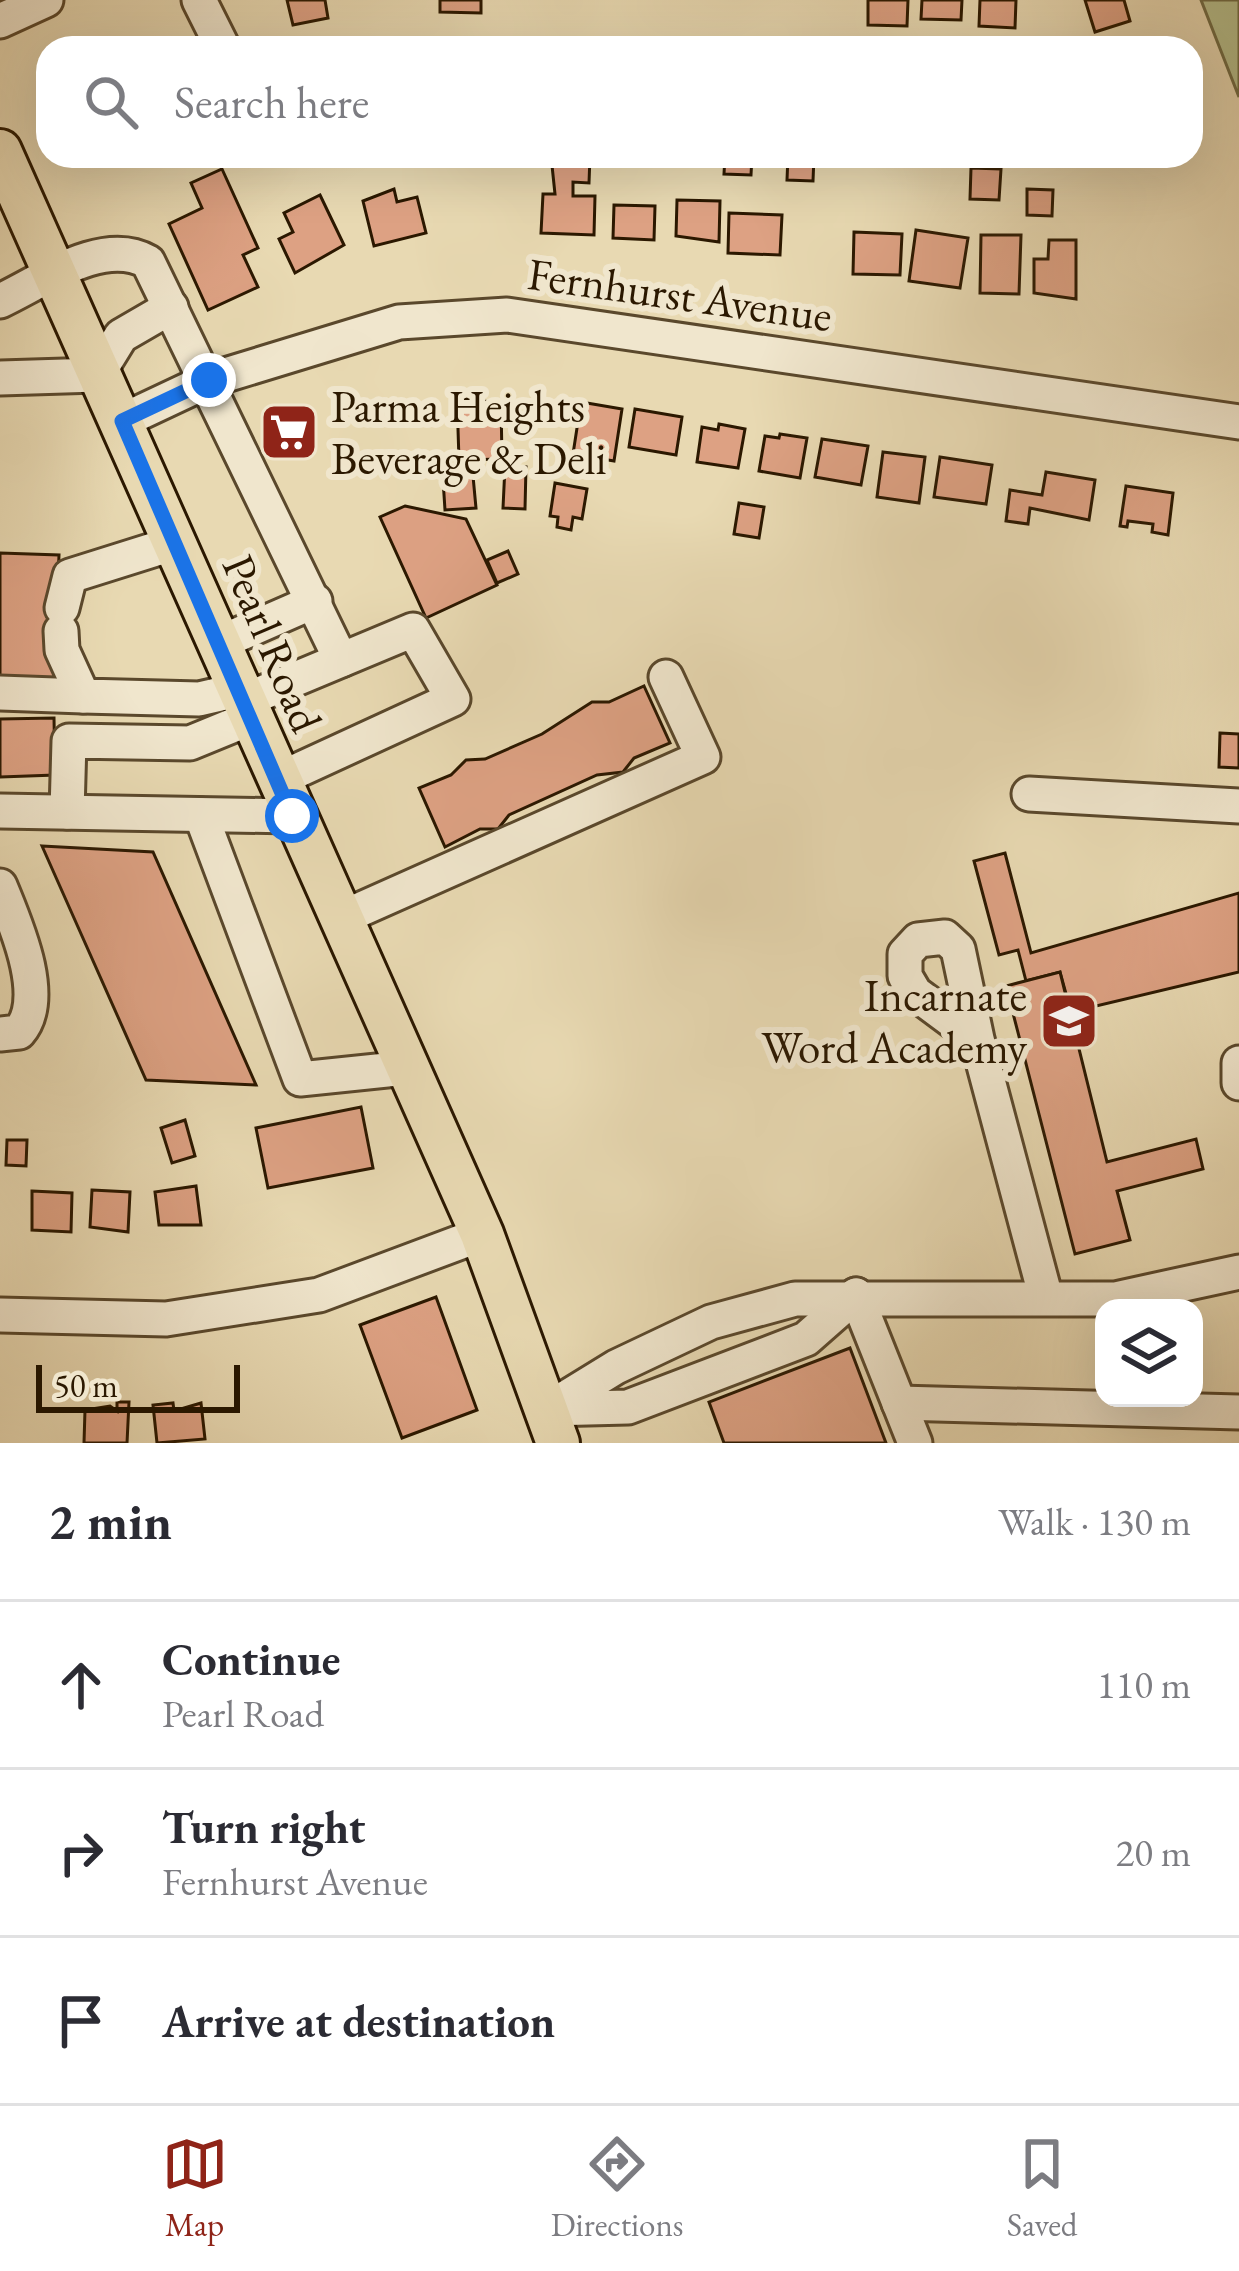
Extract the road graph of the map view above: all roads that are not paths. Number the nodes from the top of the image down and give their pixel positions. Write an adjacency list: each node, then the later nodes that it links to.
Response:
1 (46, 0): 3 (street)
2 (199, 0): 4 (street)
3 (0, 22)
4 (218, 36)
5 (5, 176): 6 (main road, Pearl Road)
6 (57, 274): 7 (street); 8 (street); 9 (main road, Pearl Road)
7 (0, 302)
8 (171, 307): 9 (street); 11 (street)
9 (97, 375): 10 (street); 12 (main road, Pearl Road)
10 (0, 378)
11 (209, 380): 12 (street, Fernhurst Avenue); 13 (street, Fernhurst Avenue); 15 (street)
12 (122, 421): 14 (main road, Pearl Road)
13 (1239, 422)
14 (175, 543): 16 (main road, Pearl Road); 20 (street)
15 (315, 601): 16 (street); 17 (street)
16 (219, 643): 21 (main road, Pearl Road)
17 (341, 660): 21 (street); 23 (street)
18 (666, 676): 29 (street)
19 (0, 693): 20 (street)
20 (83, 696): 21 (street)
21 (244, 703): 23 (main road, Pearl Road); 26 (street)
22 (1029, 794): 24 (street)
23 (284, 798): 27 (street); 29 (main road, Pearl Road)
24 (1239, 806)
25 (0, 811): 26 (street)
26 (68, 812): 27 (street)
27 (201, 815): 33 (street)
28 (0, 886): 30 (street)
29 (339, 919): 33 (main road, Pearl Road)
30 (9, 1033)
31 (977, 1040): 38 (street)
32 (1239, 1063): 34 (street)
33 (406, 1068): 35 (main road, Pearl Road)
34 (1238, 1079)
35 (482, 1234): 39 (street); 42 (main road, Pearl Road)
36 (1239, 1272): 38 (street)
37 (856, 1295): 38 (street); 40 (street); 42 (street); 42 (street)
38 (1046, 1298)
39 (0, 1315)
40 (899, 1403): 41 (street); 43 (street)
41 (1239, 1412)
42 (552, 1426)
43 (915, 1443)

